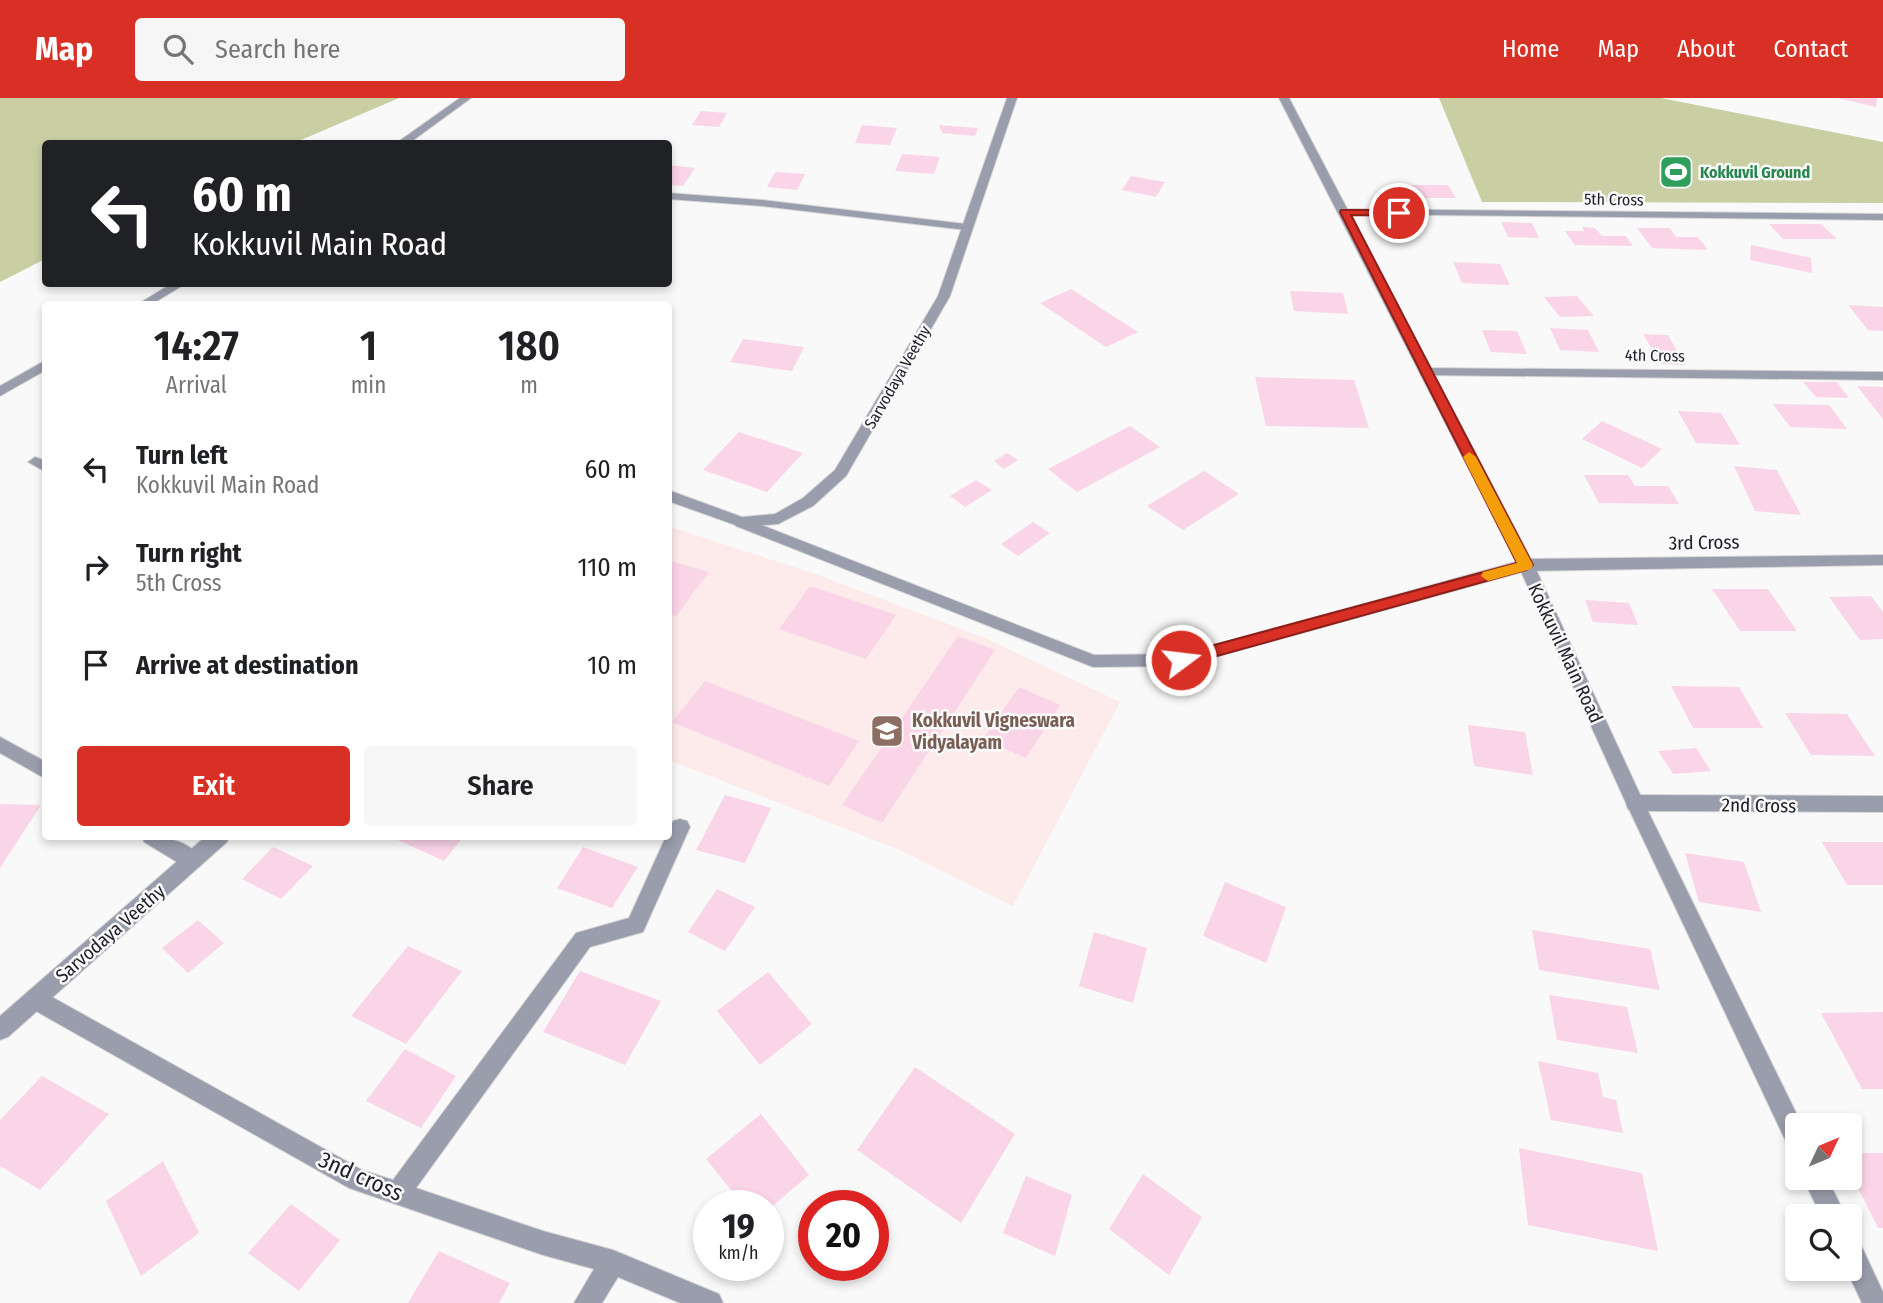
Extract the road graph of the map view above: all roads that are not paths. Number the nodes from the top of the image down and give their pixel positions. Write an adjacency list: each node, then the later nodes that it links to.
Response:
1 (466, 98): 4 (street)
2 (1012, 98): 8 (street, Sarvodaya Veethy)
3 (1284, 98): 6 (street, Kokkuvil Main Road)
4 (406, 140)
5 (672, 196): 8 (street)
6 (1345, 212): 7 (street, 5th Cross); 12 (street, Kokkuvil Main Road)
7 (1883, 217)
8 (966, 227): 16 (street, Sarvodaya Veethy)
9 (174, 287): 10 (street)
10 (149, 301)
11 (42, 366): 14 (street)
12 (1426, 372): 13 (street, 4th Cross); 18 (street, Kokkuvil Main Road)
13 (1883, 376)
14 (0, 392)
15 (672, 496): 16 (street, Sarvodaya Veethy)
16 (741, 522): 18 (street, 3rd Cross)
17 (1883, 560): 18 (street, 3rd Cross)
18 (1526, 565): 21 (street, Kokkuvil Main Road)
19 (0, 744): 20 (street)
20 (42, 770)
21 (1635, 803): 22 (street, 2nd Cross); 29 (street, Kokkuvil Main Road)
22 (1883, 804)
23 (680, 827): 30 (street)
24 (158, 840): 26 (street)
25 (216, 840): 26 (street, Sarvodaya Veethy)
26 (192, 861): 27 (street, Sarvodaya Veethy)
27 (35, 999): 28 (street, Sarvodaya Veethy); 30 (street, 3nd cross)
28 (0, 1030)
29 (1785, 1115)
30 (397, 1194): 31 (street, 3nd cross)
31 (613, 1262): 34 (street); 35 (street, 3nd cross)
32 (1862, 1272): 33 (street)
33 (1877, 1299)
34 (587, 1303)
35 (710, 1303)

